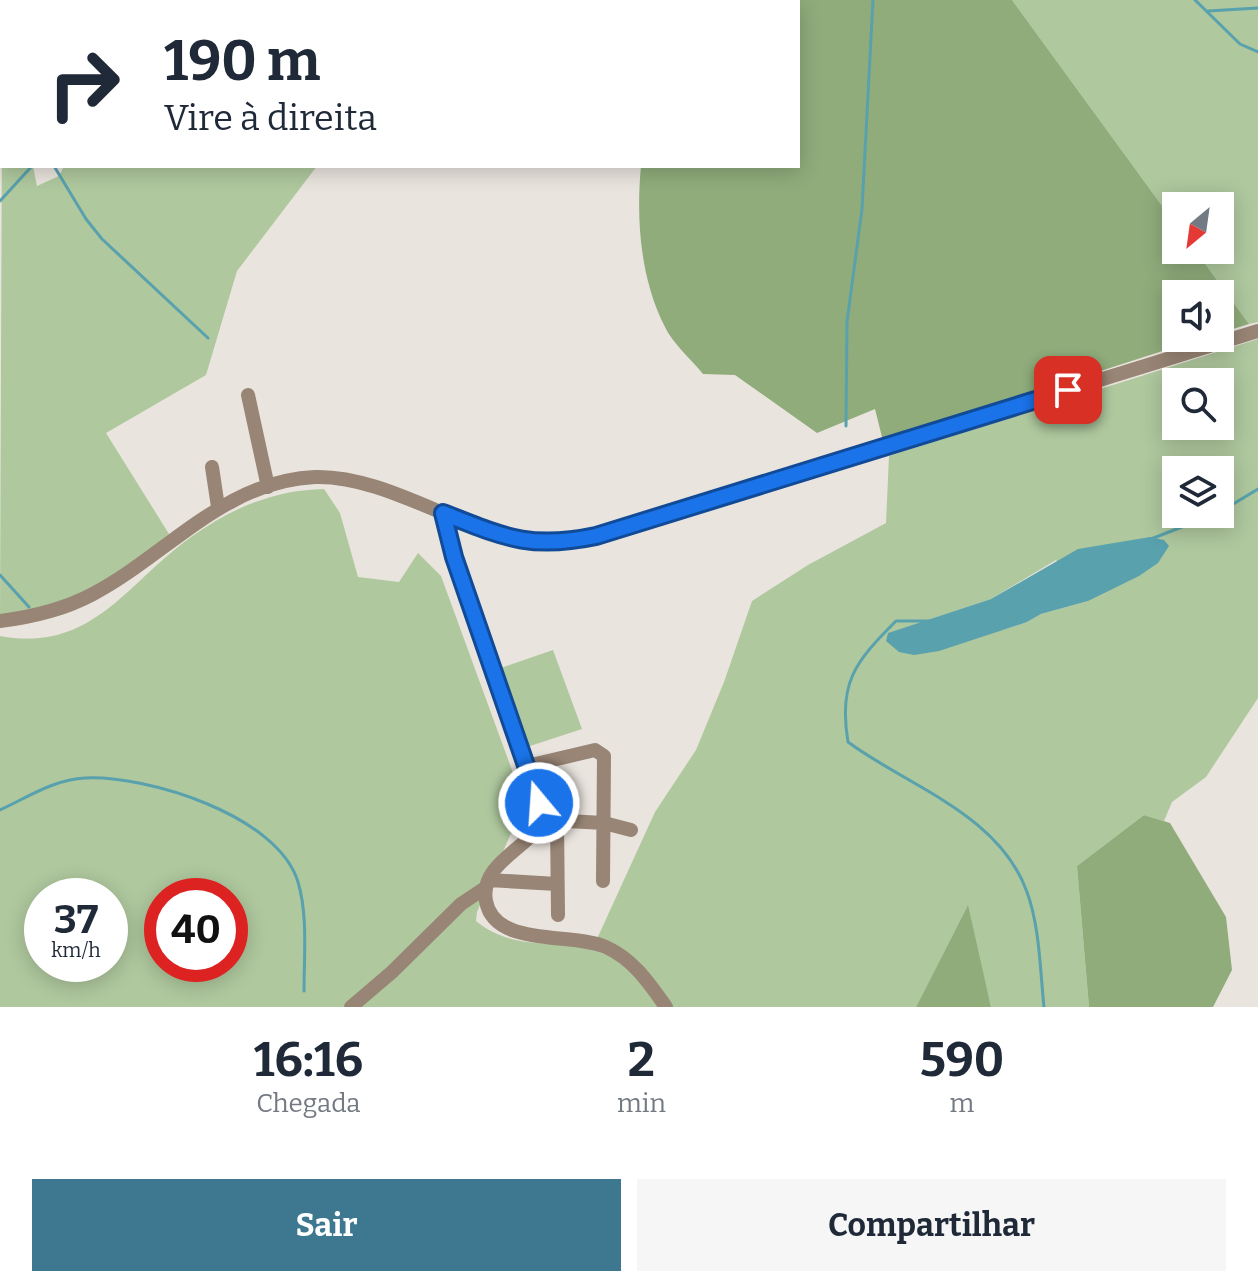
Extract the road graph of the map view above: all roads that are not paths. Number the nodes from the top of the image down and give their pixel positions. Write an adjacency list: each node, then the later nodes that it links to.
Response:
1 (1258, 331): 6 (street)
2 (248, 395): 4 (street)
3 (212, 467): 5 (street)
4 (268, 487): 5 (street); 6 (street)
5 (218, 507): 7 (street)
6 (443, 513): 8 (street)
7 (0, 621)
8 (527, 766): 9 (street); 10 (street)
9 (550, 820): 10 (street); 13 (street); 14 (street)
10 (604, 823): 11 (street); 12 (street)
11 (631, 830)
12 (603, 881)
13 (487, 884): 14 (street); 16 (street); 17 (street)
14 (557, 884): 15 (street)
15 (558, 915)
16 (351, 1007)
17 (666, 1007)

